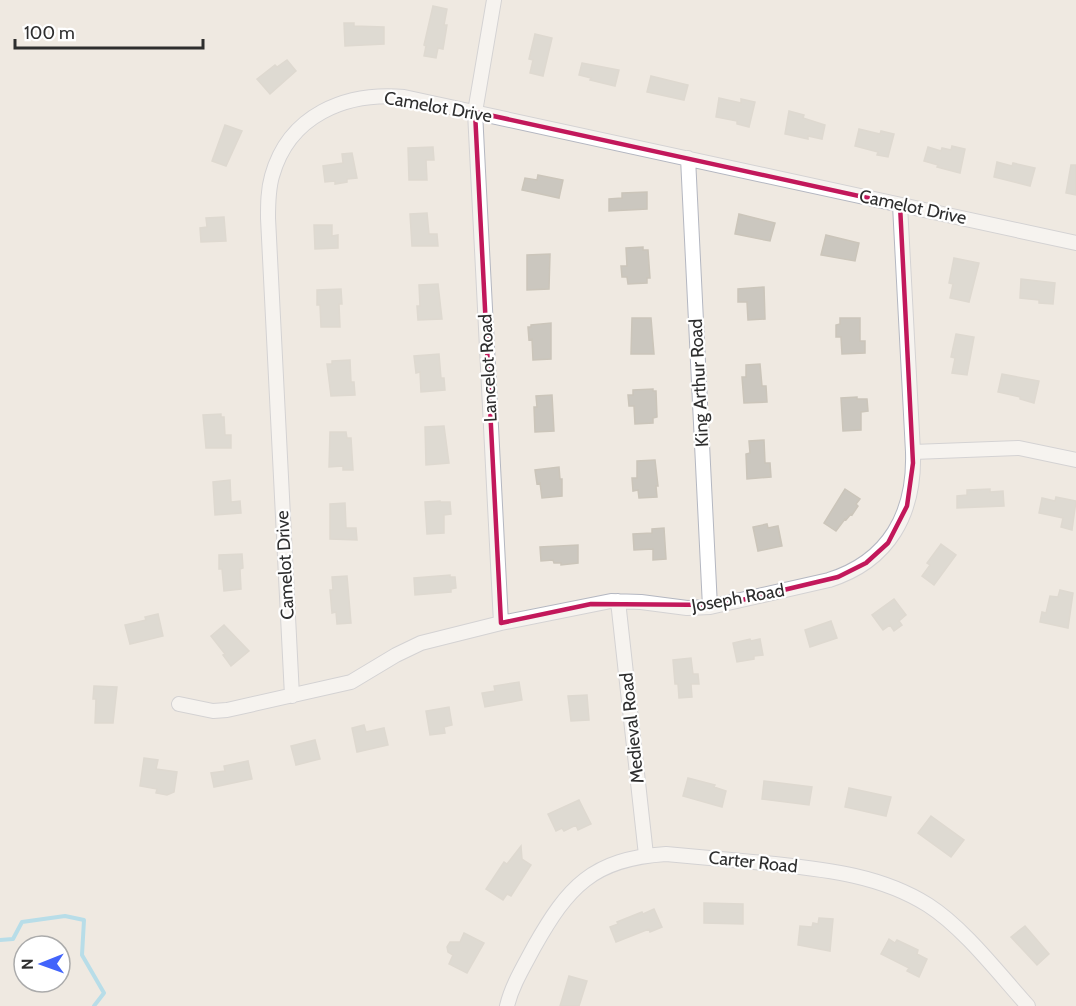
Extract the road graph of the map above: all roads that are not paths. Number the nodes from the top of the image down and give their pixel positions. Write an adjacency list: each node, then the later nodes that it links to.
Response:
1 (494, 0): 2 (street, Lancelot Road)
2 (475, 112): 3 (street, Camelot Drive); 10 (street, Lancelot Road); 11 (street, Camelot Drive)
3 (688, 158): 4 (street, Camelot Drive); 9 (street, King Arthur Road)
4 (900, 205): 5 (street, Camelot Drive); 6 (street, Joseph Road)
5 (1076, 243)
6 (913, 452): 7 (street); 9 (street, Joseph Road)
7 (1076, 460)
8 (618, 601): 9 (street, Joseph Road); 10 (street, Joseph Road); 13 (street, Medieval Road)
9 (710, 607)
10 (501, 623): 11 (street, Joseph Road)
11 (292, 696): 12 (street, Joseph Road)
12 (179, 704)
13 (646, 855): 14 (street, Carter Road); 15 (street, Carter Road)
14 (507, 1006)
15 (1028, 1006)

